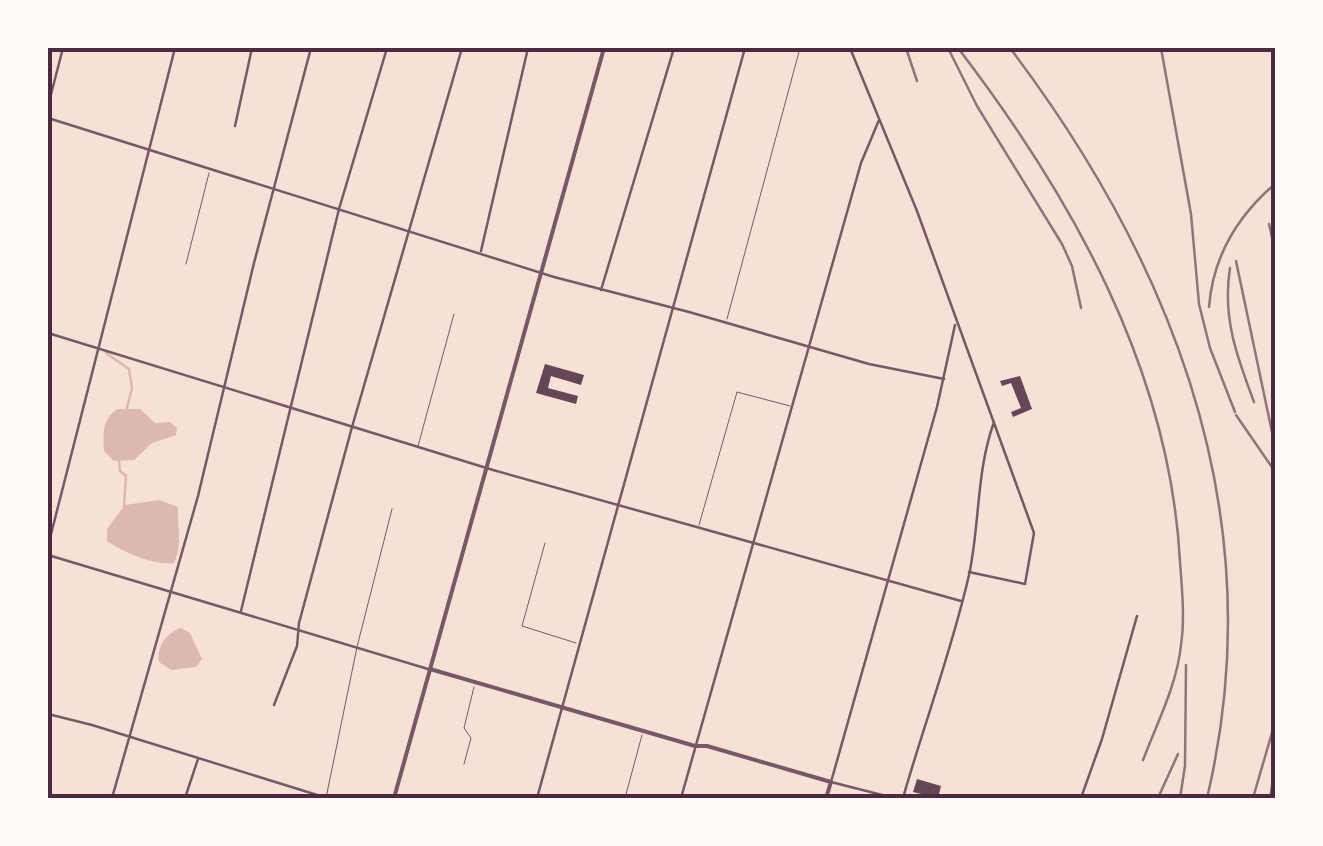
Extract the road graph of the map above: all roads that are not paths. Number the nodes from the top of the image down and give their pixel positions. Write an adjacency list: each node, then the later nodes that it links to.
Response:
1 (63, 48): 13 (street)
2 (175, 48): 17 (street)
3 (252, 48): 16 (street)
4 (311, 48): 19 (street)
5 (387, 48): 20 (street)
6 (462, 48): 21 (street)
7 (528, 48): 22 (street)
8 (604, 48): 24 (street)
9 (674, 48): 25 (street)
10 (744, 48): 26 (street)
11 (800, 48): 29 (lane)
12 (850, 48): 15 (street)
13 (48, 106)
14 (48, 118): 17 (street)
15 (879, 120): 28 (street); 31 (street)
16 (235, 126)
17 (148, 152): 18 (street); 32 (street)
18 (210, 170): 19 (street); 23 (lane)
19 (275, 190): 20 (street); 34 (street)
20 (339, 209): 21 (street); 36 (street)
21 (409, 231): 22 (street); 38 (street)
22 (481, 252): 24 (street)
23 (186, 264)
24 (541, 272): 25 (street); 40 (street)
25 (600, 290): 26 (street)
26 (672, 308): 29 (street); 41 (street)
27 (454, 314): 39 (lane)
28 (956, 321): 33 (street); 37 (street)
29 (726, 322): 31 (street)
30 (48, 333): 32 (street)
31 (808, 346): 33 (street); 35 (street)
32 (100, 347): 34 (street); 46 (street)
33 (944, 379): 49 (street)
34 (224, 388): 36 (street); 50 (street)
35 (790, 406): 43 (lane); 45 (street)
36 (290, 408): 38 (street); 52 (street)
37 (994, 422): 48 (street); 48 (street)
38 (352, 426): 39 (street); 54 (street)
39 (418, 446): 40 (street)
40 (486, 468): 41 (street); 57 (street)
41 (618, 504): 43 (street); 55 (street)
42 (392, 509): 56 (lane)
43 (698, 528): 45 (street)
44 (546, 543): 55 (lane)
45 (754, 544): 49 (street); 64 (street)
46 (48, 546)
47 (48, 555): 50 (street)
48 (969, 572): 51 (street)
49 (888, 580): 51 (street); 67 (street)
50 (172, 591): 52 (street); 63 (street)
51 (961, 601): 77 (street)
52 (240, 612): 54 (street)
53 (1136, 616): 78 (street)
54 (300, 630): 56 (street); 59 (street)
55 (579, 644): 60 (street)
56 (357, 647): 57 (street); 70 (lane)
57 (430, 669): 58 (street); 71 (street)
58 (475, 684): 60 (street); 66 (lane)
59 (274, 704)
60 (562, 709): 62 (street); 72 (street)
61 (48, 714): 63 (street)
62 (643, 732): 64 (street); 73 (lane)
63 (128, 738): 65 (street); 68 (street)
64 (695, 746): 67 (street); 74 (street)
65 (198, 759): 69 (street); 70 (street)
66 (464, 764)
67 (831, 782): 75 (street); 76 (street)
68 (112, 798)
69 (185, 798)
70 (327, 798)
71 (394, 798)
72 (537, 798)
73 (625, 798)
74 (681, 798)
75 (826, 798)
76 (894, 798)
77 (903, 798)
78 (1081, 798)

